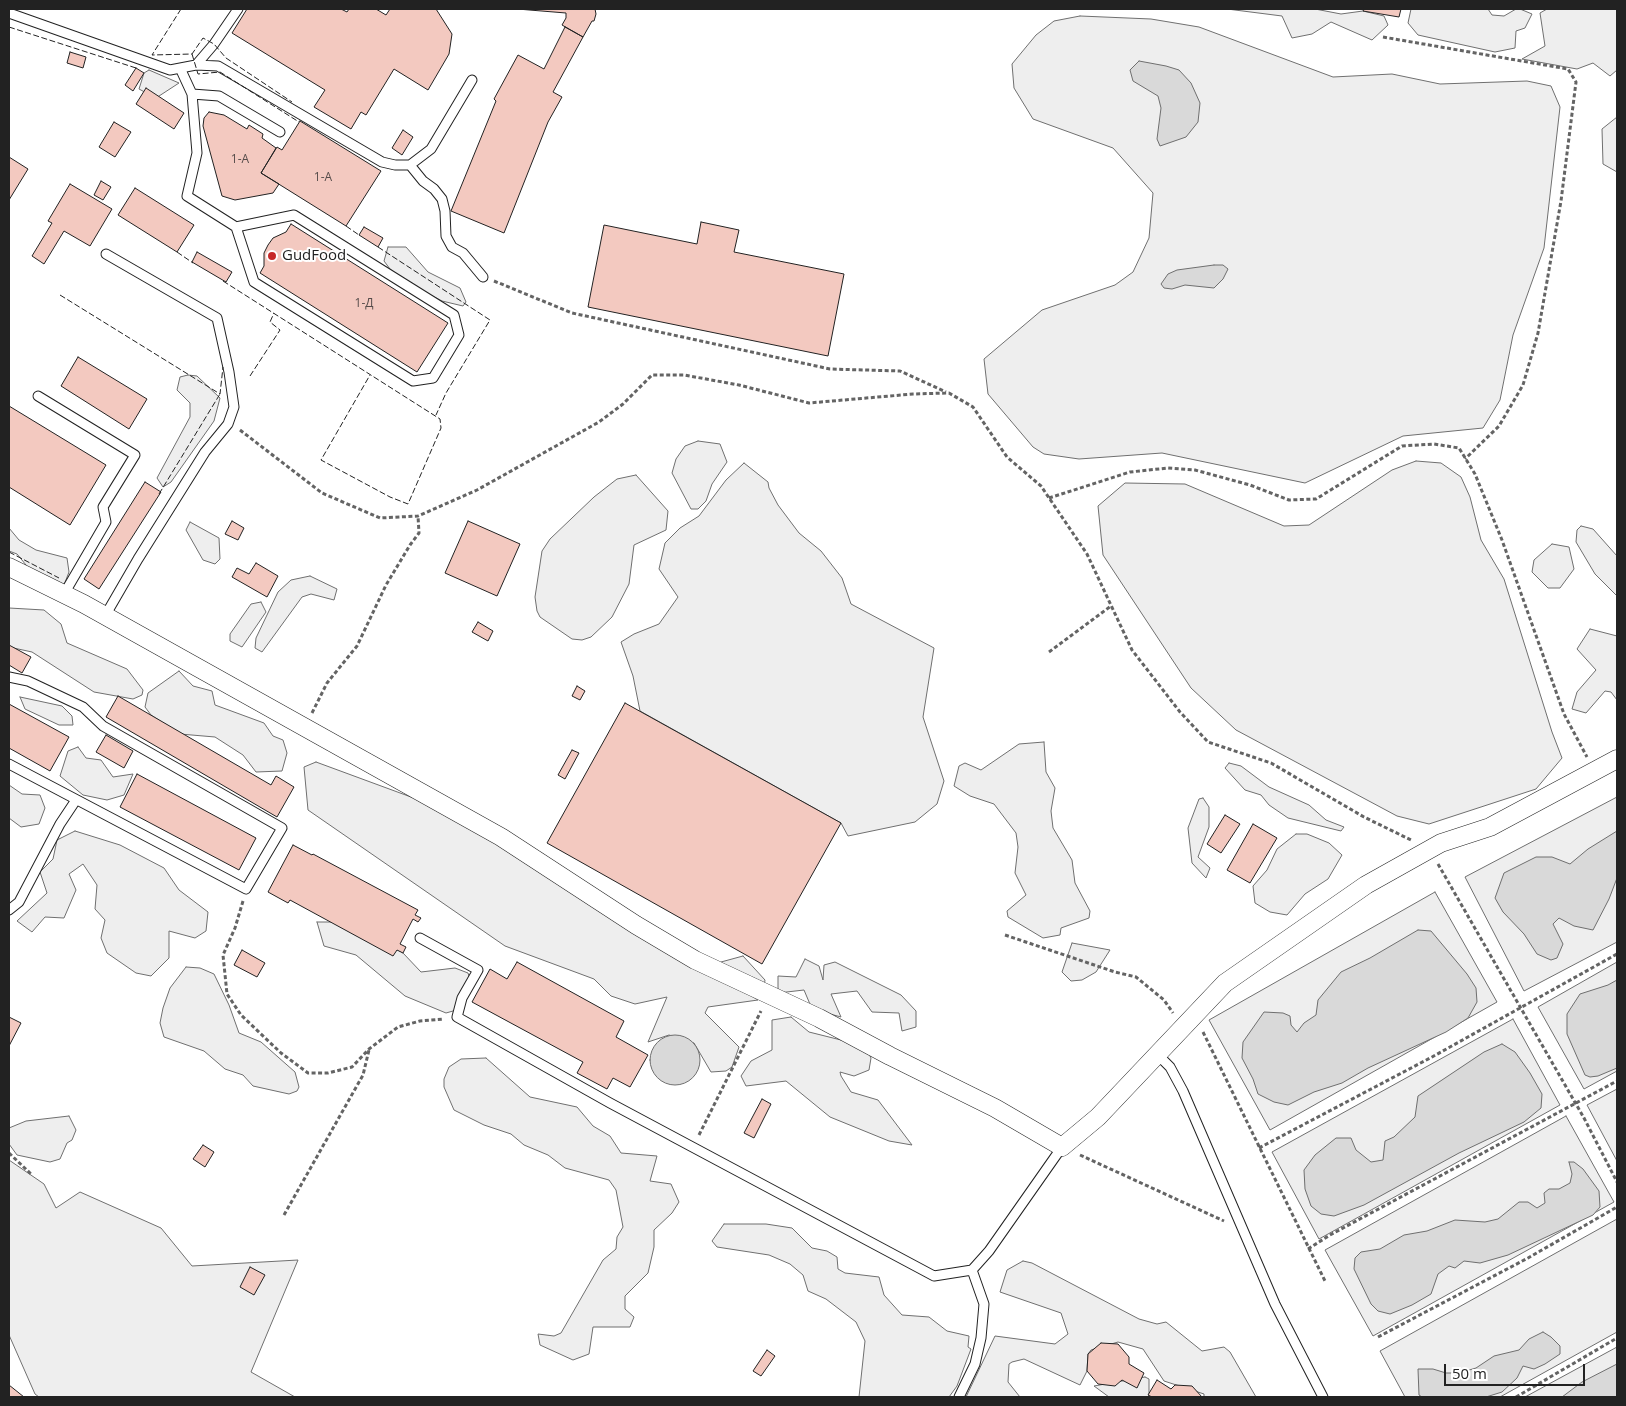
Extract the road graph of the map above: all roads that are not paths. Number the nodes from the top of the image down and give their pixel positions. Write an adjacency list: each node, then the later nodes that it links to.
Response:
1 (238, 9): 3 (lane)
2 (9, 12): 4 (lane)
3 (196, 65): 4 (lane); 8 (lane)
4 (180, 68): 6 (lane)
5 (472, 80): 8 (lane)
6 (192, 94): 7 (lane); 9 (lane)
7 (280, 132)
8 (410, 165): 11 (lane)
9 (236, 226): 9 (lane)
10 (106, 254): 15 (lane)
11 (483, 277)
12 (38, 396): 14 (lane)
13 (9, 568): 14 (street)
14 (64, 594): 15 (street)
15 (105, 616): 23 (street)
16 (9, 677): 19 (lane)
17 (1617, 760): 22 (street)
18 (9, 764): 19 (lane)
19 (76, 800): 20 (lane)
20 (9, 910)
21 (420, 938): 24 (lane)
22 (1157, 1054): 23 (street); 26 (lane)
23 (1062, 1147): 24 (lane)
24 (972, 1270): 25 (lane)
25 (959, 1397)
26 (1323, 1397)

